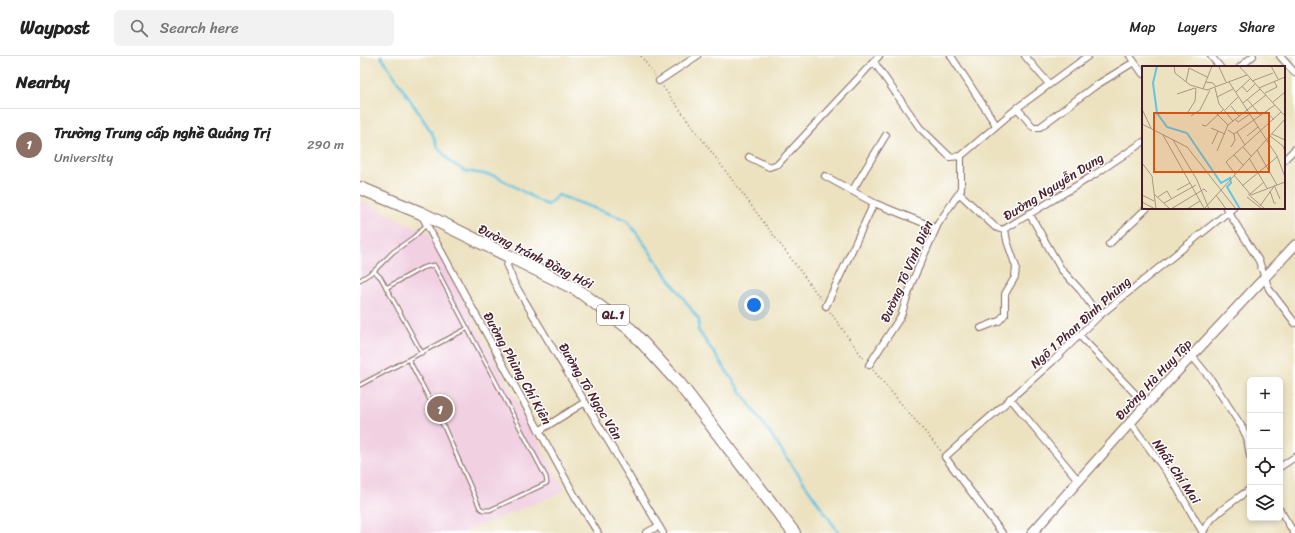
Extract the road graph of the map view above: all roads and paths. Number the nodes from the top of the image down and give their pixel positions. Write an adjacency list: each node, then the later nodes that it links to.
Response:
1 (641, 56): 16 (path)
2 (697, 56): 16 (street)
3 (880, 56): 11 (street)
4 (950, 56): 19 (street)
5 (1026, 56): 17 (street)
6 (1088, 56): 17 (street)
7 (1211, 56): 12 (street)
8 (1253, 56): 13 (street)
9 (1280, 56): 15 (street)
10 (1132, 59): 14 (street); 18 (street)
11 (874, 62): 23 (street); 24 (street)
12 (1219, 66)
13 (1241, 66)
14 (1142, 73)
15 (1295, 73)
16 (659, 81): 45 (path)
17 (1049, 84): 18 (street)
18 (1017, 108): 19 (street)
19 (996, 125): 23 (street)
20 (886, 135): 28 (street)
21 (1142, 143): 34 (street, Đường Nguyễn Dụng)
22 (1295, 149): 25 (street)
23 (961, 156): 29 (street, Đường Tô Vĩnh Diện)
24 (749, 157)
25 (1285, 159)
26 (825, 176): 28 (street)
27 (360, 188): 33 (highway, Đường tránh Đồng Hới / QL.1)
28 (852, 191): 30 (street)
29 (959, 193): 36 (street, Đường Tô Vĩnh Diện); 37 (street, Đường Nguyễn Dụng)
30 (874, 203): 36 (street); 45 (street)
31 (1147, 209): 38 (street)
32 (1229, 209): 42 (street); 46 (street, Ngõ 1 Phan Đình Phùng)
33 (421, 213): 35 (street, Đường Phùng Chí Kiên); 40 (highway, Đường tránh Đồng Hới / QL.1)
34 (1029, 213): 37 (street, Đường Nguyễn Dụng); 46 (street)
35 (426, 224): 41 (lane); 60 (street, Đường Phùng Chí Kiên)
36 (936, 228): 54 (street, Đường Tô Vĩnh Diện)
37 (1005, 229): 49 (street)
38 (1109, 244)
39 (1295, 245): 42 (main road, Đường Hà Huy Tập)
40 (509, 258): 57 (street, Đường Tô Ngọc Vân); 72 (highway, Đường tránh Đồng Hới / QL.1)
41 (374, 271): 43 (lane); 44 (lane)
42 (1265, 276): 47 (street); 52 (main road, Đường Hà Huy Tập)
43 (360, 280)
44 (386, 288): 48 (lane); 51 (lane)
45 (826, 306): 54 (path)
46 (1099, 316): 50 (street, Ngõ 1 Phan Đình Phùng)
47 (1295, 323)
48 (468, 328): 51 (lane); 53 (lane)
49 (981, 328)
50 (1080, 336): 56 (street, Ngõ 1 Phan Đình Phùng); 58 (street)
51 (422, 353): 53 (lane)
52 (1192, 356): 58 (main road, Đường Hà Huy Tập); 61 (street)
53 (409, 360): 55 (lane)
54 (869, 365): 62 (path)
55 (360, 386)
56 (1010, 398): 62 (street, Ngõ 1 Phan Đình Phùng); 65 (street)
57 (585, 402): 60 (street); 68 (street, Đường Tô Ngọc Vân)
58 (1146, 405): 59 (main road, Đường Hà Huy Tập)
59 (1130, 422): 65 (main road, Đường Hà Huy Tập); 75 (street, Nhất Chí Mai)
60 (539, 431): 69 (street, Đường Phùng Chí Kiên)
61 (1249, 449)
62 (945, 457): 73 (street)
63 (1295, 457): 64 (street)
64 (1283, 466)
65 (1079, 480): 74 (main road, Đường Hà Huy Tập)
66 (1247, 491): 75 (street)
67 (1283, 515): 76 (street)
68 (658, 526): 70 (street); 71 (street, Đường Tô Ngọc Vân)
69 (598, 533)
70 (646, 533)
71 (663, 533)
72 (794, 533)
73 (1002, 533)
74 (1032, 533)
75 (1203, 533)
76 (1294, 533)

